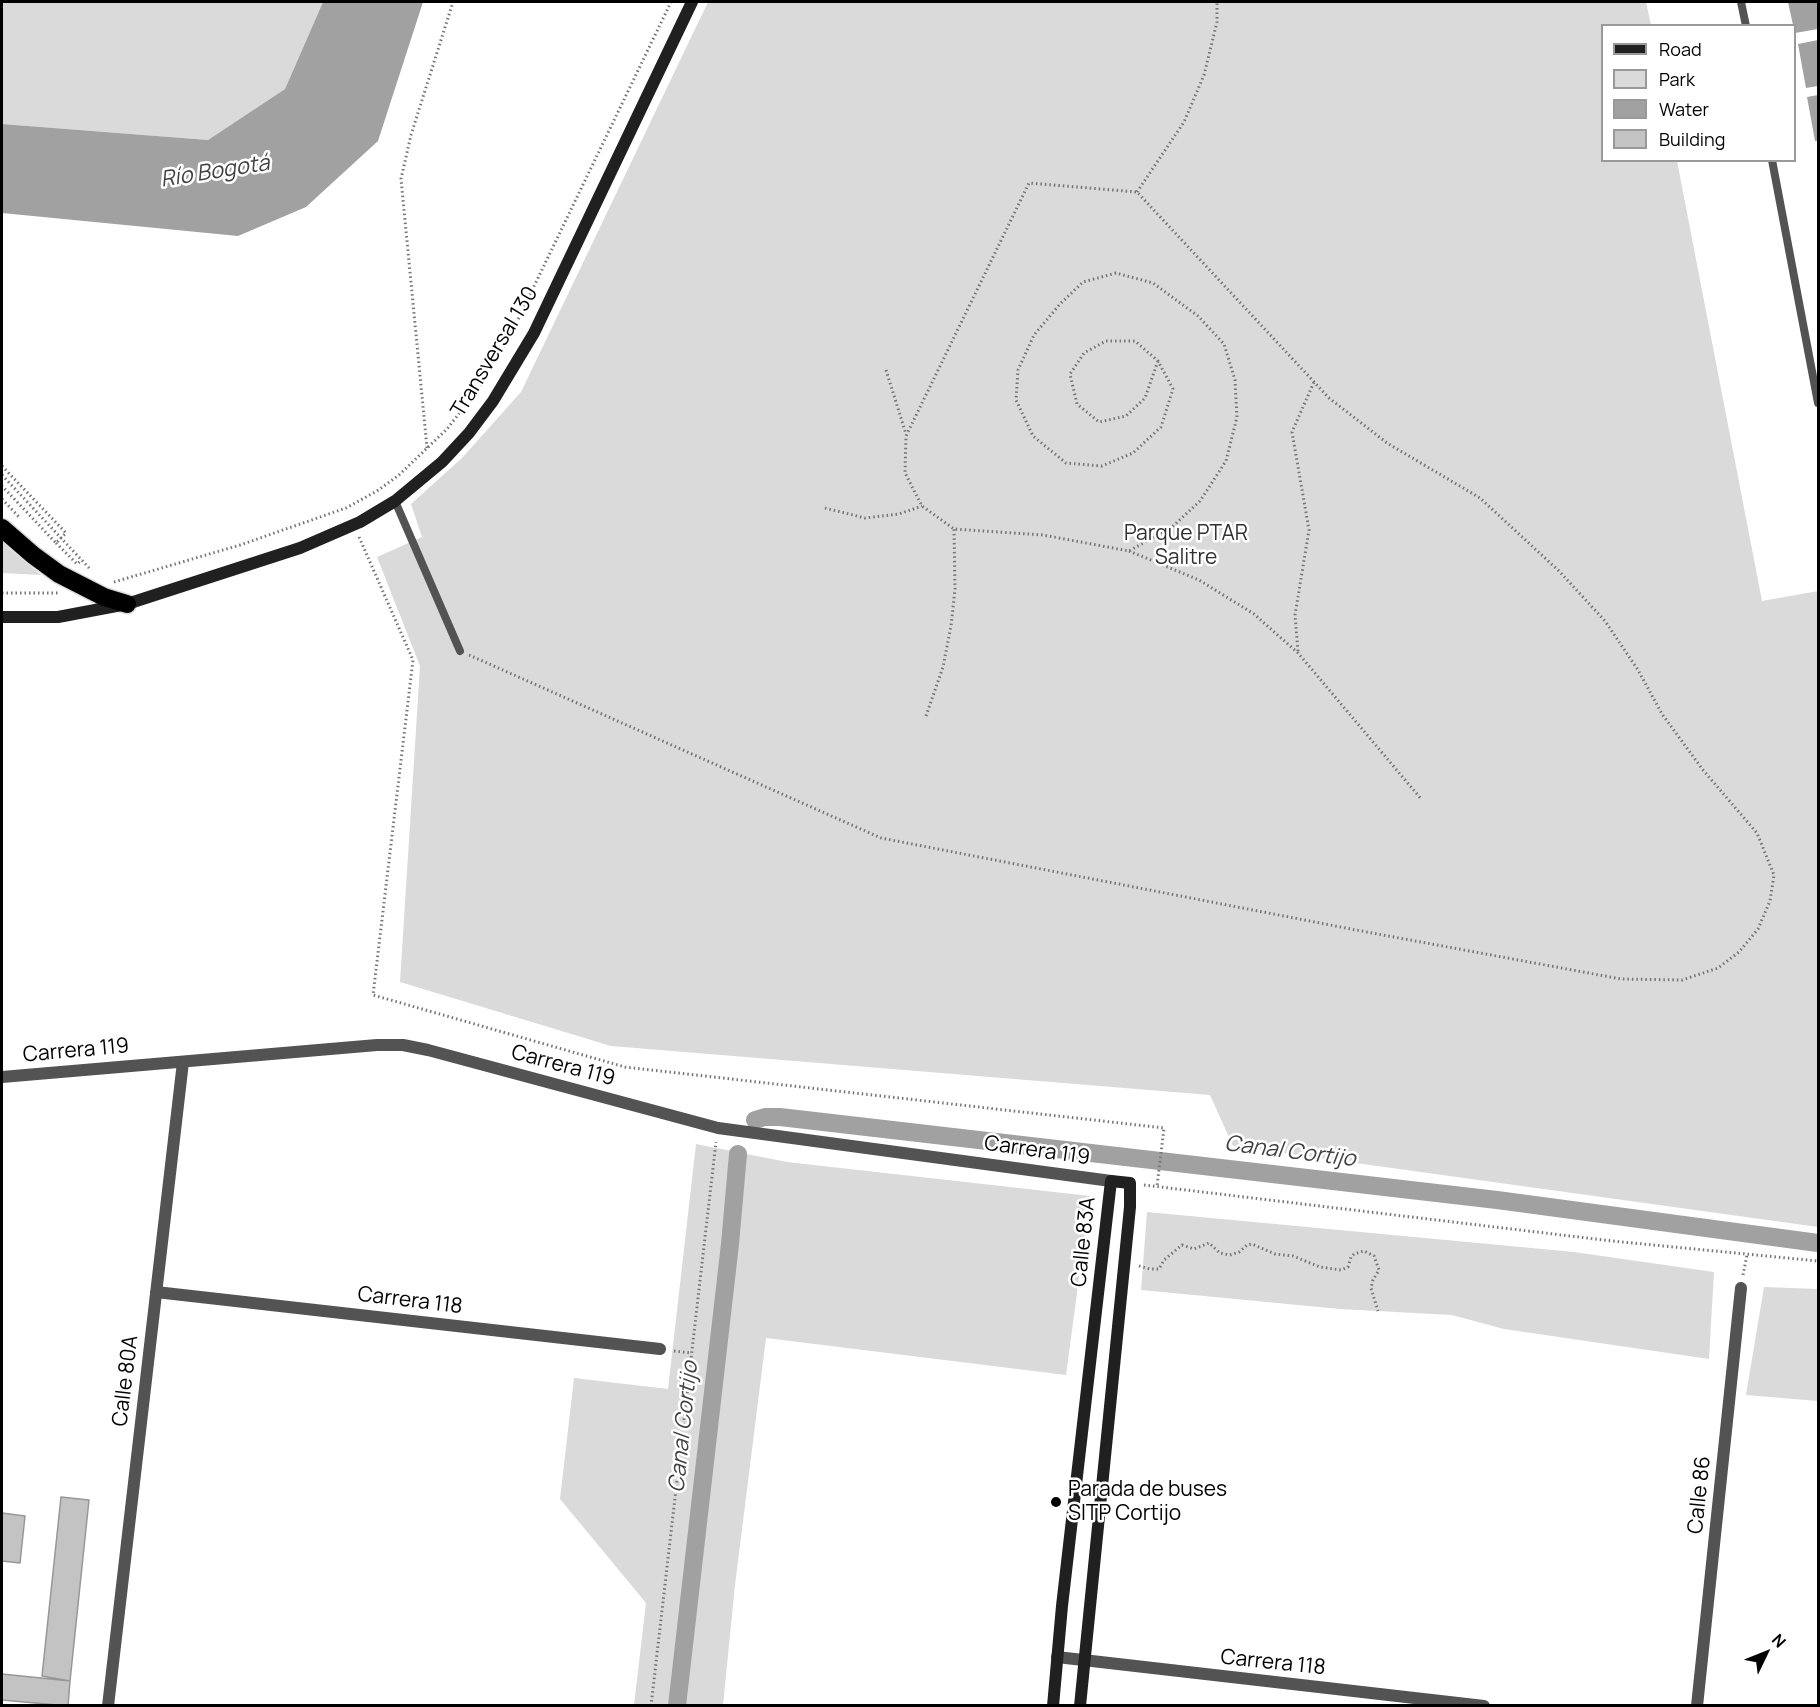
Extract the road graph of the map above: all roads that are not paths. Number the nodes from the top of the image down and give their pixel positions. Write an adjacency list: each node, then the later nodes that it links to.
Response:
1 (692, 2): 6 (street, Transversal 130)
2 (1742, 2): 3 (lane)
3 (1746, 24)
4 (1772, 162): 5 (lane)
5 (1818, 403)
6 (395, 501): 8 (street, Transversal 130); 12 (lane)
7 (2, 528): 8 (highway)
8 (127, 604): 10 (street, Transversal 130)
9 (2, 617): 10 (street, Transversal 130)
10 (17, 618): 11 (street, Transversal 130)
11 (2, 622)
12 (460, 651)
13 (183, 1062): 14 (street, Carrera 119); 15 (street, Carrera 119); 17 (street, Calle 80A)
14 (2, 1077)
15 (1111, 1181): 19 (street, Calle 83A); 20 (street, Calle 83A)
16 (1741, 1288): 25 (street, Calle 86)
17 (156, 1292): 18 (street, Carrera 118); 21 (street, Calle 80A)
18 (660, 1349)
19 (1057, 1658): 20 (street, Carrera 118); 22 (street, Calle 83A)
20 (1083, 1662): 23 (street, Calle 83A); 24 (street, Carrera 118)
21 (108, 1706)
22 (1053, 1706)
23 (1080, 1706)
24 (1484, 1706)
25 (1697, 1706)

